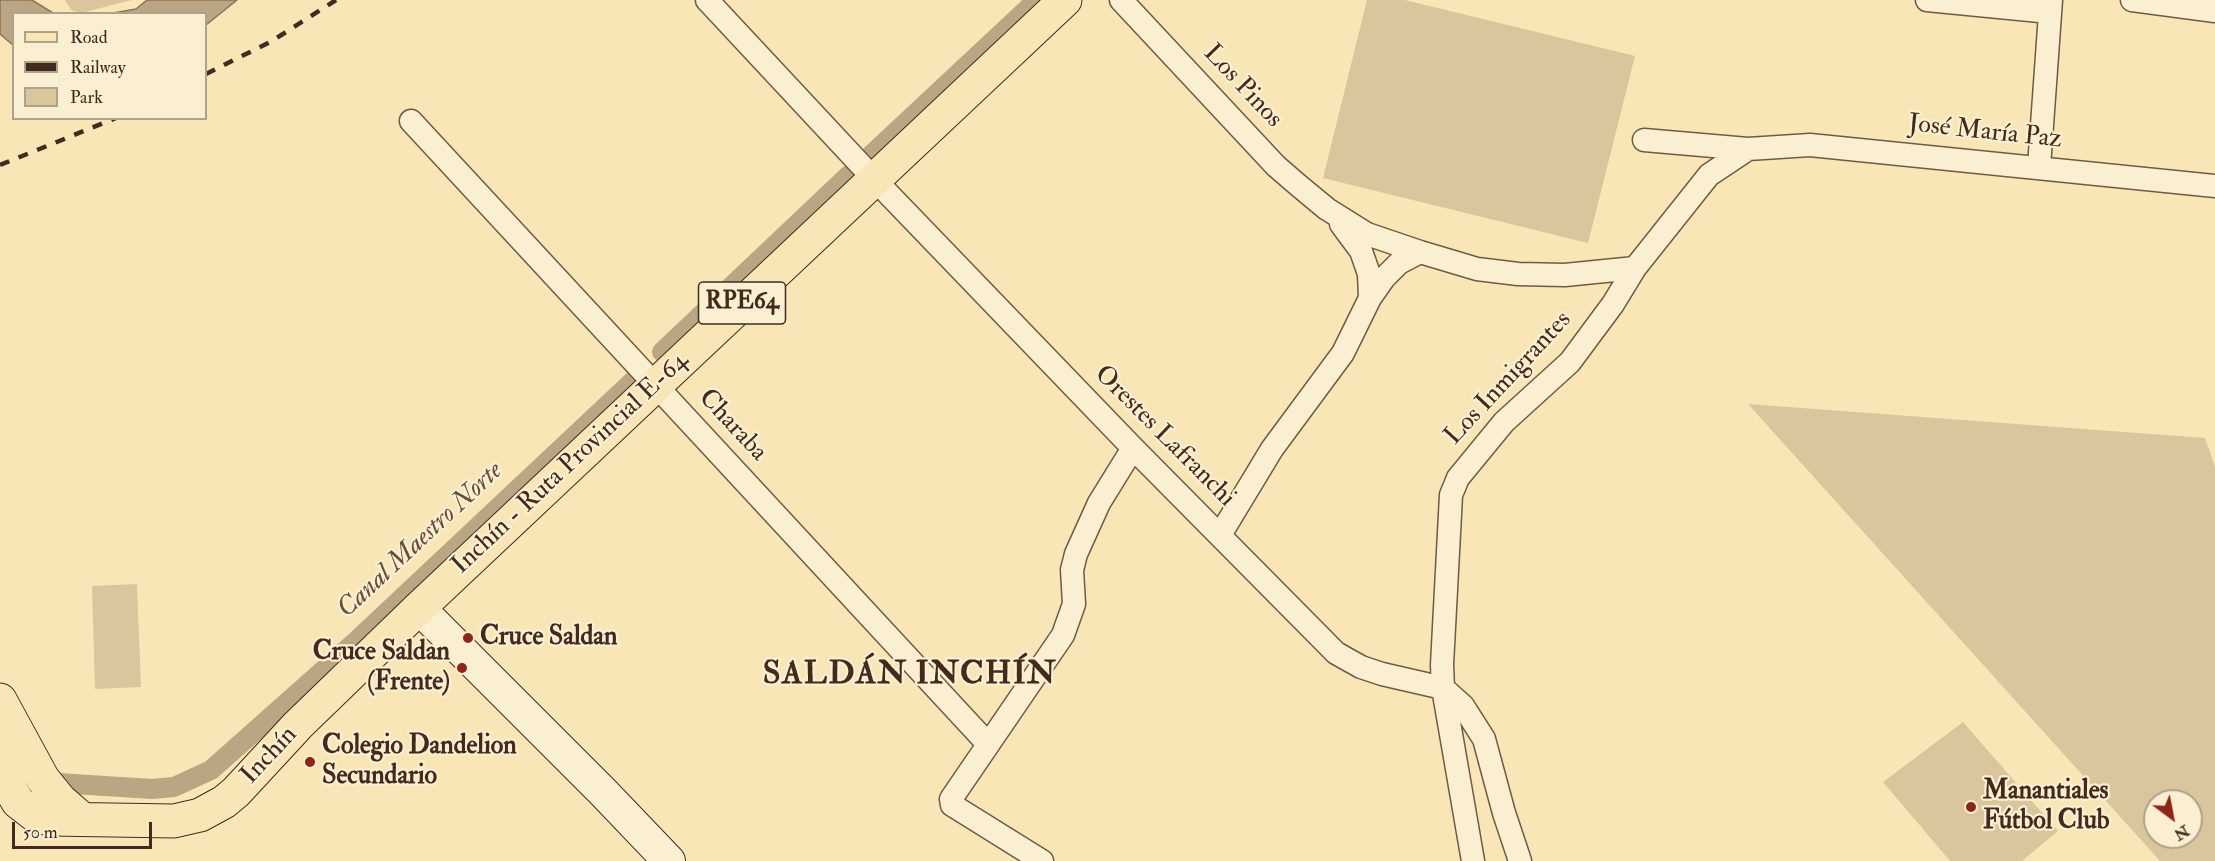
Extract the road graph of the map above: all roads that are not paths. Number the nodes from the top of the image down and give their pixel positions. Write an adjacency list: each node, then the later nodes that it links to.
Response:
1 (707, 0): 12 (street, Orestes Lafranchi)
2 (1065, 0): 12 (main road, Inchín - Ruta Provincial E-64 / RPE64)
3 (1121, 0): 14 (street, Los Pinos)
4 (1926, 0): 6 (street)
5 (2132, 0): 7 (street)
6 (2050, 6): 11 (street)
7 (2215, 11)
8 (411, 121): 18 (street, Charaba)
9 (1644, 140): 10 (street, José María Paz)
10 (1748, 149): 11 (street, José María Paz); 16 (street, Los Inmigrantes)
11 (2039, 167): 13 (street, José María Paz)
12 (874, 179): 18 (main road, Inchín - Ruta Provincial E-64 / RPE64); 19 (street, Orestes Lafranchi)
13 (2215, 186)
14 (1327, 209): 15 (street, Los Pinos); 17 (street, Los Pinos)
15 (1420, 252): 16 (street, Los Pinos); 17 (street)
16 (1635, 268): 22 (street, Los Inmigrantes)
17 (1370, 298): 20 (street)
18 (655, 385): 21 (main road, Inchín - Ruta Provincial E-64 / RPE64); 24 (street, Charaba)
19 (1133, 448): 20 (street, Orestes Lafranchi); 24 (street)
20 (1220, 535): 22 (street, Orestes Lafranchi)
21 (419, 608): 26 (main road, Inchín); 27 (main road)
22 (1443, 688): 29 (street, Los Inmigrantes); 30 (street)
23 (0, 700): 26 (main road)
24 (987, 743): 28 (street)
25 (0, 744): 26 (main road, Inchín)
26 (82, 819)
27 (669, 861)
28 (1042, 861)
29 (1473, 861)
30 (1520, 861)

